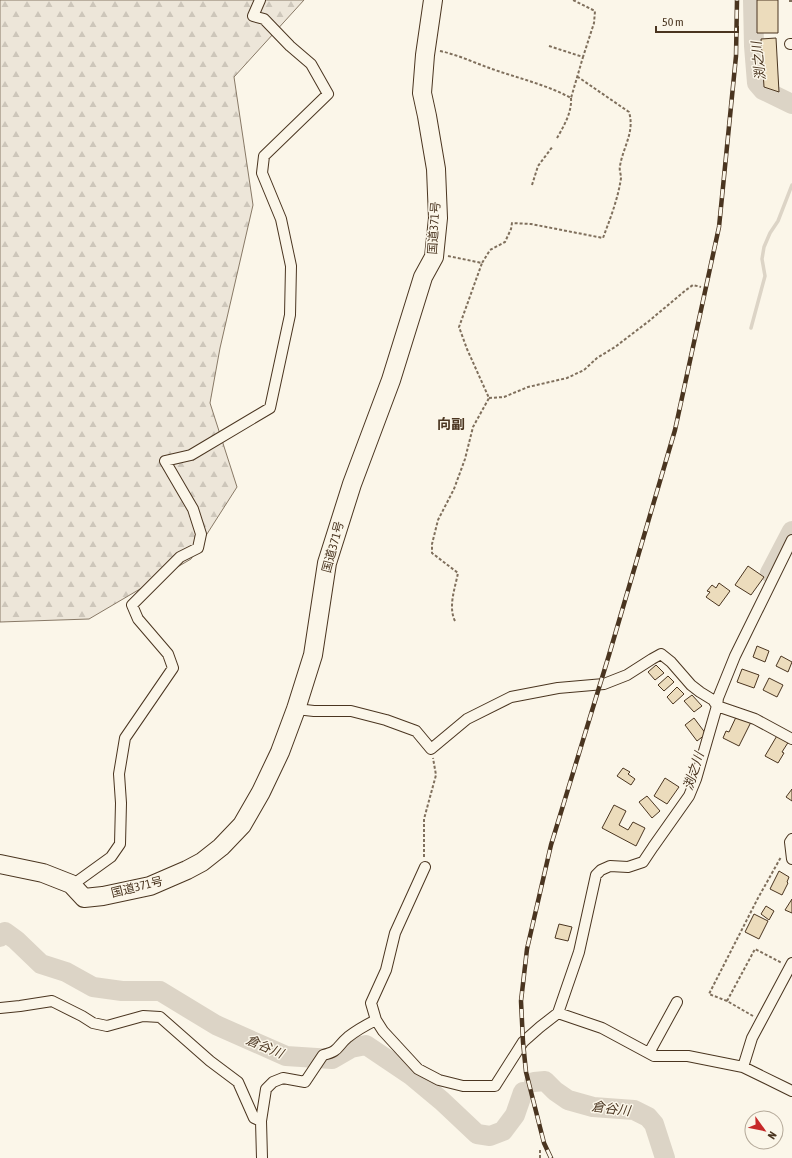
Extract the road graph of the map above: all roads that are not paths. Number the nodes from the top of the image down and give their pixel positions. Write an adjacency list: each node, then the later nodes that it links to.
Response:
1 (260, 0): 11 (street)
2 (433, 0): 5 (highway, 国道371号)
3 (792, 540): 4 (street)
4 (717, 706): 5 (street); 6 (street); 15 (street)
5 (296, 709): 11 (highway, 国道371号)
6 (792, 740)
7 (791, 841): 8 (street)
8 (792, 859)
9 (0, 864): 11 (highway, 国道371号)
10 (425, 867): 16 (street)
11 (71, 884)
12 (791, 965): 18 (street)
13 (677, 1002): 17 (street)
14 (0, 1008): 20 (street)
15 (558, 1013): 16 (street); 17 (street)
16 (376, 1020): 20 (street)
17 (649, 1053): 18 (street)
18 (743, 1067): 19 (street)
19 (792, 1091)
20 (261, 1121): 21 (street)
21 (262, 1158)

